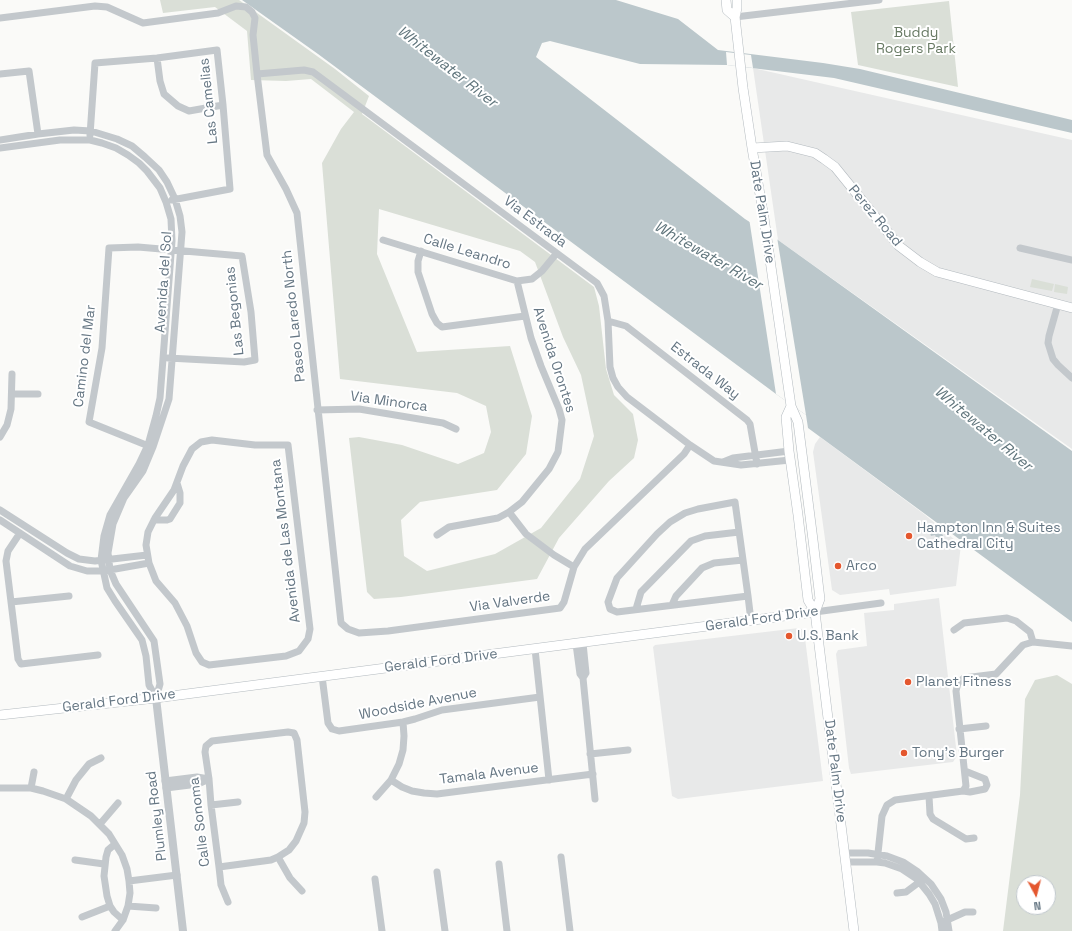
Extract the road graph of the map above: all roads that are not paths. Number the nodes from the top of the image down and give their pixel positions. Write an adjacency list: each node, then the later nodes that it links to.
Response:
1 (726, 0): 4 (main road, Date Palm Drive)
2 (737, 0): 4 (main road, Date Palm Drive)
3 (879, 0): 4 (street)
4 (735, 17): 15 (main road, Date Palm Drive)
5 (0, 18): 8 (street, Paseo Laredo North)
6 (157, 58): 9 (street); 9 (street, Las Camelias); 10 (street, Las Camelias)
7 (0, 74): 11 (street)
8 (257, 74): 24 (street, Via Estrada); 38 (street, Paseo Laredo North)
9 (223, 106): 16 (street, Las Camelias)
10 (91, 131): 11 (street, Avenida del Sol); 13 (street, Las Camelias); 16 (street, Avenida del Sol)
11 (38, 134): 12 (street, Avenida del Sol)
12 (0, 140)
13 (90, 140): 14 (street, Avenida del Sol); 17 (street, Avenida del Sol)
14 (0, 148)
15 (752, 148): 27 (main road, Perez Road); 37 (main road, Date Palm Drive)
16 (175, 199): 17 (street, Las Camelias); 23 (street, Avenida del Sol)
17 (166, 202): 21 (street, Avenida del Sol)
18 (383, 240): 22 (street, Calle Leandro)
19 (109, 248): 21 (street, Las Begonias); 42 (street, Camino del Mar)
20 (1020, 248): 25 (street)
21 (172, 251): 23 (street, Las Begonias); 31 (street, Avenida del Sol)
22 (421, 251): 26 (street, Calle Leandro); 29 (street)
23 (181, 252): 32 (street, Avenida del Sol); 32 (street, Las Begonias)
24 (556, 254): 26 (street, Calle Leandro); 30 (street, Via Estrada)
25 (1072, 260)
26 (517, 281): 29 (street, Avenida Orontes)
27 (1058, 304): 28 (main road, Perez Road); 34 (street)
28 (1072, 308)
29 (525, 316): 51 (street, Avenida Orontes)
30 (608, 321): 41 (street, Via Estrada); 44 (street, Estrada Way)
31 (164, 358): 32 (street, Las Begonias); 42 (street, Avenida del Sol)
32 (172, 358): 42 (street, Avenida del Sol)
33 (12, 374): 35 (street)
34 (1072, 378)
35 (12, 394): 36 (street); 40 (street)
36 (38, 394)
37 (791, 406): 43 (main road, Date Palm Drive); 49 (main road, Date Palm Drive)
38 (317, 410): 39 (street, Via Minorca); 71 (street, Paseo Laredo North)
39 (456, 429)
40 (0, 437)
41 (690, 445): 46 (street, Via Estrada); 61 (street, Via Valverde)
42 (150, 446): 58 (street, Avenida del Sol)
43 (789, 451): 44 (street); 45 (main road, Date Palm Drive); 49 (main road)
44 (755, 455): 46 (street); 47 (street, Estrada Way)
45 (790, 460): 47 (street, Via Estrada); 69 (main road, Date Palm Drive)
46 (723, 462): 47 (street, Via Estrada)
47 (757, 464)
48 (177, 483): 53 (street, Avenida de Las Montana); 53 (street); 60 (street, Avenida de Las Montana)
49 (807, 492): 69 (main road, Date Palm Drive)
50 (0, 510): 58 (street)
51 (509, 512): 56 (street, Avenida Orontes); 61 (street)
52 (0, 520): 55 (street)
53 (154, 520): 57 (street, Avenida de Las Montana)
54 (739, 532): 59 (street); 68 (street); 68 (street)
55 (20, 533): 62 (street); 65 (street)
56 (437, 535)
57 (147, 555): 58 (street); 60 (street, Avenida de Las Montana)
58 (105, 559): 62 (street, Avenida del Sol)
59 (743, 560): 64 (street); 67 (street)
60 (149, 563): 62 (street)
61 (574, 567): 71 (street, Via Valverde)
62 (107, 571): 79 (street, Avenida del Sol); 79 (street, Avenida del Sol)
63 (69, 596): 65 (street)
64 (748, 596): 67 (street); 70 (street)
65 (11, 602): 77 (street)
66 (881, 603): 69 (street, Gerald Ford Drive)
67 (672, 605): 68 (street)
68 (636, 609)
69 (816, 612): 70 (main road, Gerald Ford Drive); 111 (main road, Date Palm Drive)
70 (751, 621): 74 (main road, Gerald Ford Drive)
71 (348, 629)
72 (954, 630): 73 (street)
73 (1033, 642): 75 (street); 84 (street)
74 (580, 643): 76 (main road, Gerald Ford Drive); 86 (street)
75 (1072, 646)
76 (535, 649): 78 (main road, Gerald Ford Drive); 80 (street)
77 (98, 655)
78 (322, 676): 79 (main road, Gerald Ford Drive); 82 (street, Woodside Avenue)
79 (156, 698): 81 (main road, Gerald Ford Drive); 94 (street, Plumley Road)
80 (540, 698): 82 (street, Woodside Avenue); 93 (street)
81 (0, 715)
82 (403, 722): 92 (street)
83 (986, 726): 84 (street)
84 (959, 729): 88 (street)
85 (628, 750): 86 (street)
86 (590, 754): 90 (street)
87 (101, 758): 100 (street)
88 (965, 771): 97 (street); 97 (street)
89 (34, 772): 96 (street)
90 (592, 774): 93 (street, Tamala Avenue); 101 (street)
91 (208, 779): 94 (street); 104 (street, Calle Sonoma); 109 (street, Calle Sonoma)
92 (391, 780): 93 (street, Tamala Avenue); 99 (street)
93 (549, 780)
94 (166, 784): 118 (street, Plumley Road)
95 (0, 788): 96 (street)
96 (31, 788): 100 (street)
97 (963, 791): 98 (street)
98 (929, 796): 106 (street); 108 (street)
99 (376, 798)
100 (66, 799): 105 (street)
101 (595, 799)
102 (238, 802): 104 (street)
103 (118, 803): 105 (street)
104 (211, 805): 116 (street, Calle Sonoma)
105 (100, 824): 107 (street)
106 (974, 838)
107 (115, 844): 114 (street); 121 (street)
108 (878, 854): 111 (street); 113 (street); 120 (street)
109 (278, 857): 116 (street); 122 (street)
110 (561, 857): 137 (street)
111 (846, 858): 113 (street); 138 (main road, Date Palm Drive)
112 (75, 860): 114 (street)
113 (877, 862): 120 (street)
114 (104, 864): 125 (street)
115 (499, 864): 136 (street)
116 (219, 867): 124 (street, Calle Sonoma)
117 (437, 872): 135 (street)
118 (177, 875): 121 (street); 133 (street, Plumley Road)
119 (375, 879): 134 (street)
120 (923, 880): 123 (street); 131 (street)
121 (129, 881): 126 (street)
122 (302, 891)
123 (897, 893)
124 (228, 902)
125 (110, 906): 129 (street); 130 (street)
126 (128, 906): 127 (street); 130 (street)
127 (156, 908)
128 (973, 912): 131 (street)
129 (82, 917)
130 (123, 920): 132 (street)
131 (944, 922): 139 (street); 140 (street)
132 (115, 931)
133 (183, 931)
134 (382, 931)
135 (445, 931)
136 (507, 931)
137 (570, 931)
138 (854, 931)
139 (942, 931)
140 (949, 931)

